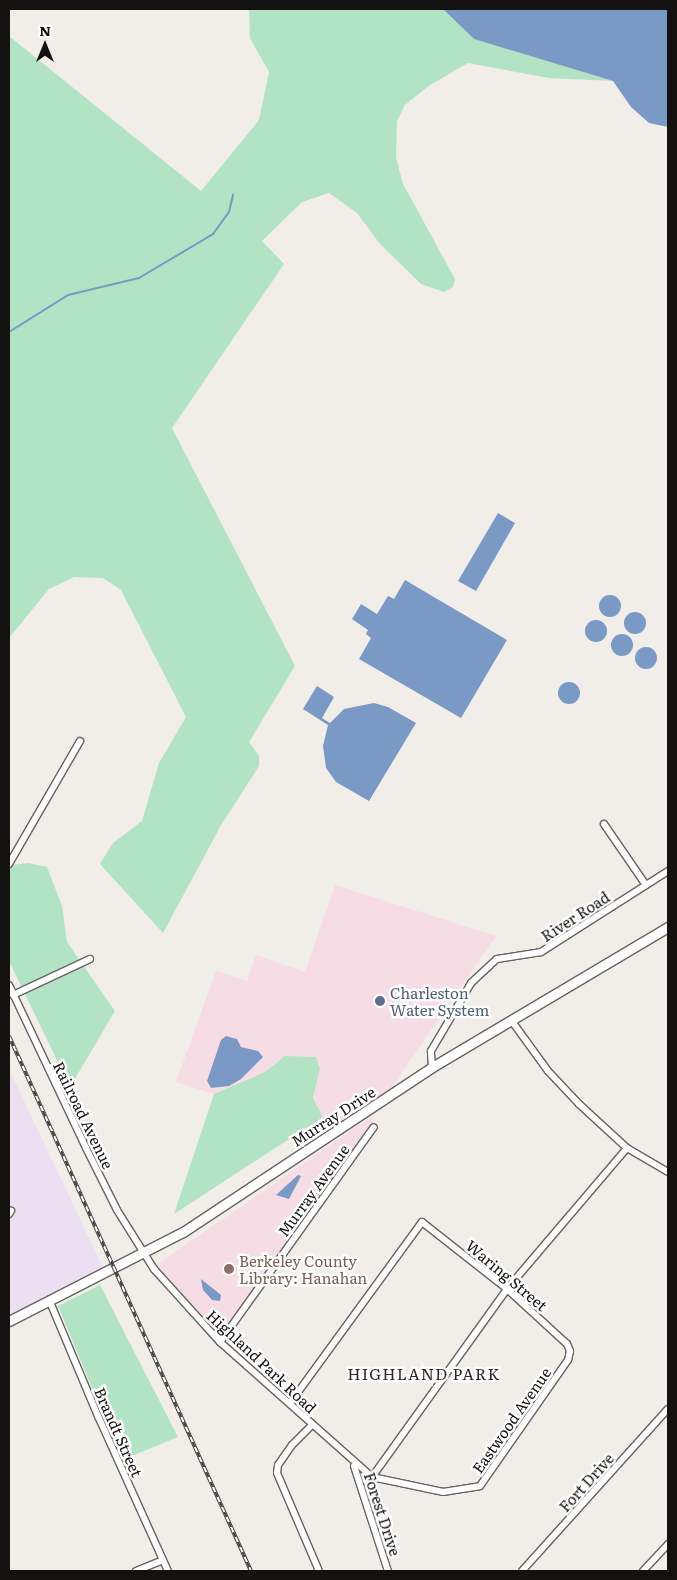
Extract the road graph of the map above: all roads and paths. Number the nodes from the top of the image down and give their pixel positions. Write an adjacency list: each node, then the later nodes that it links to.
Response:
1 (80, 741): 3 (street)
2 (604, 824): 5 (street)
3 (9, 864)
4 (668, 871): 5 (street, River Road)
5 (646, 885): 11 (street, River Road)
6 (668, 927): 10 (street, Murray Drive)
7 (90, 959): 9 (street)
8 (9, 985): 9 (street, Railroad Avenue)
9 (13, 995): 15 (street, Railroad Avenue)
10 (511, 1020): 11 (street, Murray Drive); 13 (street)
11 (432, 1067): 15 (street, Murray Drive)
12 (374, 1127): 19 (street, Murray Avenue)
13 (627, 1148): 14 (street); 16 (street)
14 (668, 1172)
15 (144, 1253): 17 (street, Murray Drive); 19 (street, Highland Park Road)
16 (507, 1289): 20 (street, Waring Street); 21 (street, Waring Street); 25 (street)
17 (50, 1302): 18 (street, Murray Drive); 27 (street, Brandt Street)
18 (9, 1321)
19 (220, 1342): 21 (street, Highland Park Road)
20 (570, 1351): 25 (street, Eastwood Avenue)
21 (290, 1403): 23 (street, Highland Park Road)
22 (668, 1409): 32 (street, Fort Drive)
23 (312, 1425): 24 (street, Highland Park Road); 30 (street)
24 (354, 1465): 25 (street, Highland Park Road); 31 (street, Forest Drive)
25 (372, 1477)
26 (668, 1544): 33 (street)
27 (163, 1560): 28 (street); 29 (street, Brandt Street)
28 (136, 1571)
29 (168, 1571)
30 (319, 1571)
31 (388, 1571)
32 (522, 1571)
33 (643, 1571)

